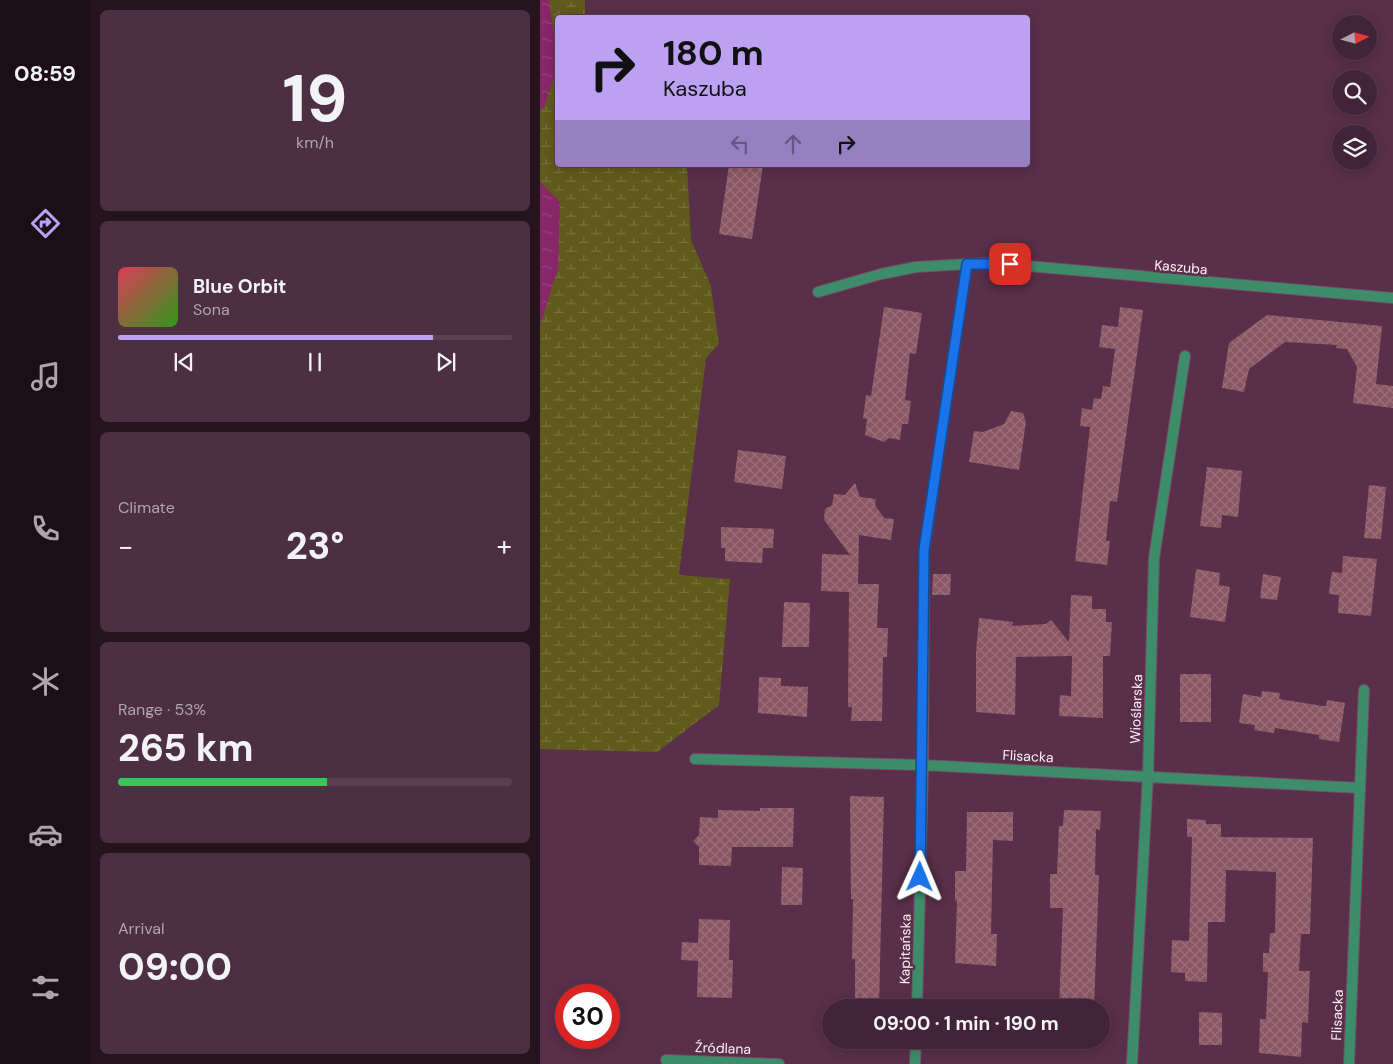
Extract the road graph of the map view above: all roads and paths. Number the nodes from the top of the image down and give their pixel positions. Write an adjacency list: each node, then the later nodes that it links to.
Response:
1 (967, 264): 2 (street, Kaszuba); 3 (street, Kaszuba); 7 (street, Kapitańska)
2 (818, 292)
3 (1393, 298)
4 (1184, 356): 8 (street, Wioślarska)
5 (1364, 690): 9 (street, Flisacka)
6 (695, 759): 7 (street, Flisacka)
7 (923, 765): 8 (street, Flisacka); 10 (street, Kapitańska)
8 (1148, 776): 9 (street, Flisacka); 15 (street, Wioślarska)
9 (1360, 788): 16 (street, Flisacka)
10 (917, 999)
11 (916, 1049): 14 (street)
12 (666, 1060): 13 (street, Źródlana)
13 (779, 1064)
14 (916, 1064)
15 (1132, 1064)
16 (1349, 1064)

